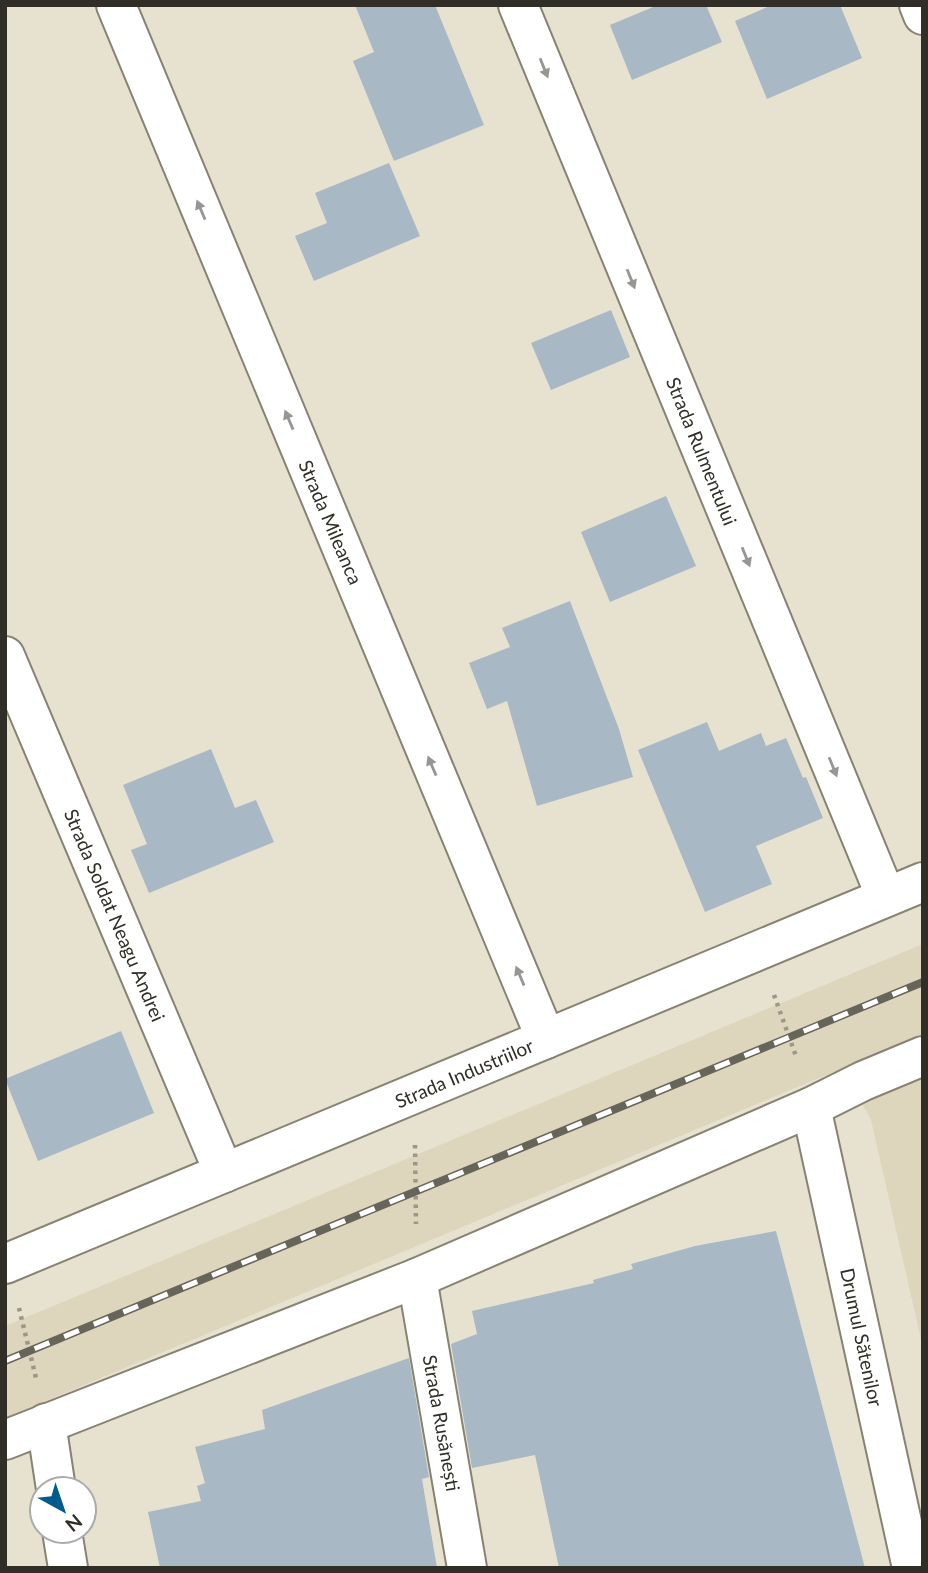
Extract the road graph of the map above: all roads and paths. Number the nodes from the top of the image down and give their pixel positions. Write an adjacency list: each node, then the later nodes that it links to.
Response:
1 (116, 5): 9 (street, Strada Mileanca, one-way to 1)
2 (518, 5): 7 (street, Strada Rulmentului, one-way to 7)
3 (919, 5): 4 (street)
4 (923, 15)
5 (5, 656): 13 (street, Strada Soldat Neagu Andrei)
6 (923, 882): 7 (street, Strada Industriilor)
7 (886, 897): 8 (street, Strada Industriilor)
8 (757, 951): 9 (street, Strada Industriilor); 12 (path)
9 (546, 1039): 11 (street, Strada Industriilor)
10 (923, 1056): 12 (street)
11 (414, 1094): 13 (street, Strada Industriilor); 15 (path)
12 (811, 1107): 15 (street); 22 (street, Drumul Sătenilor)
13 (224, 1173): 14 (street, Strada Industriilor)
14 (7, 1263): 16 (path)
15 (417, 1278): 16 (street); 21 (street, Strada Rusănești)
16 (46, 1423): 17 (street); 18 (street)
17 (5, 1440)
18 (54, 1475)
19 (64, 1545): 20 (street)
20 (68, 1568)
21 (467, 1568)
22 (912, 1568)

